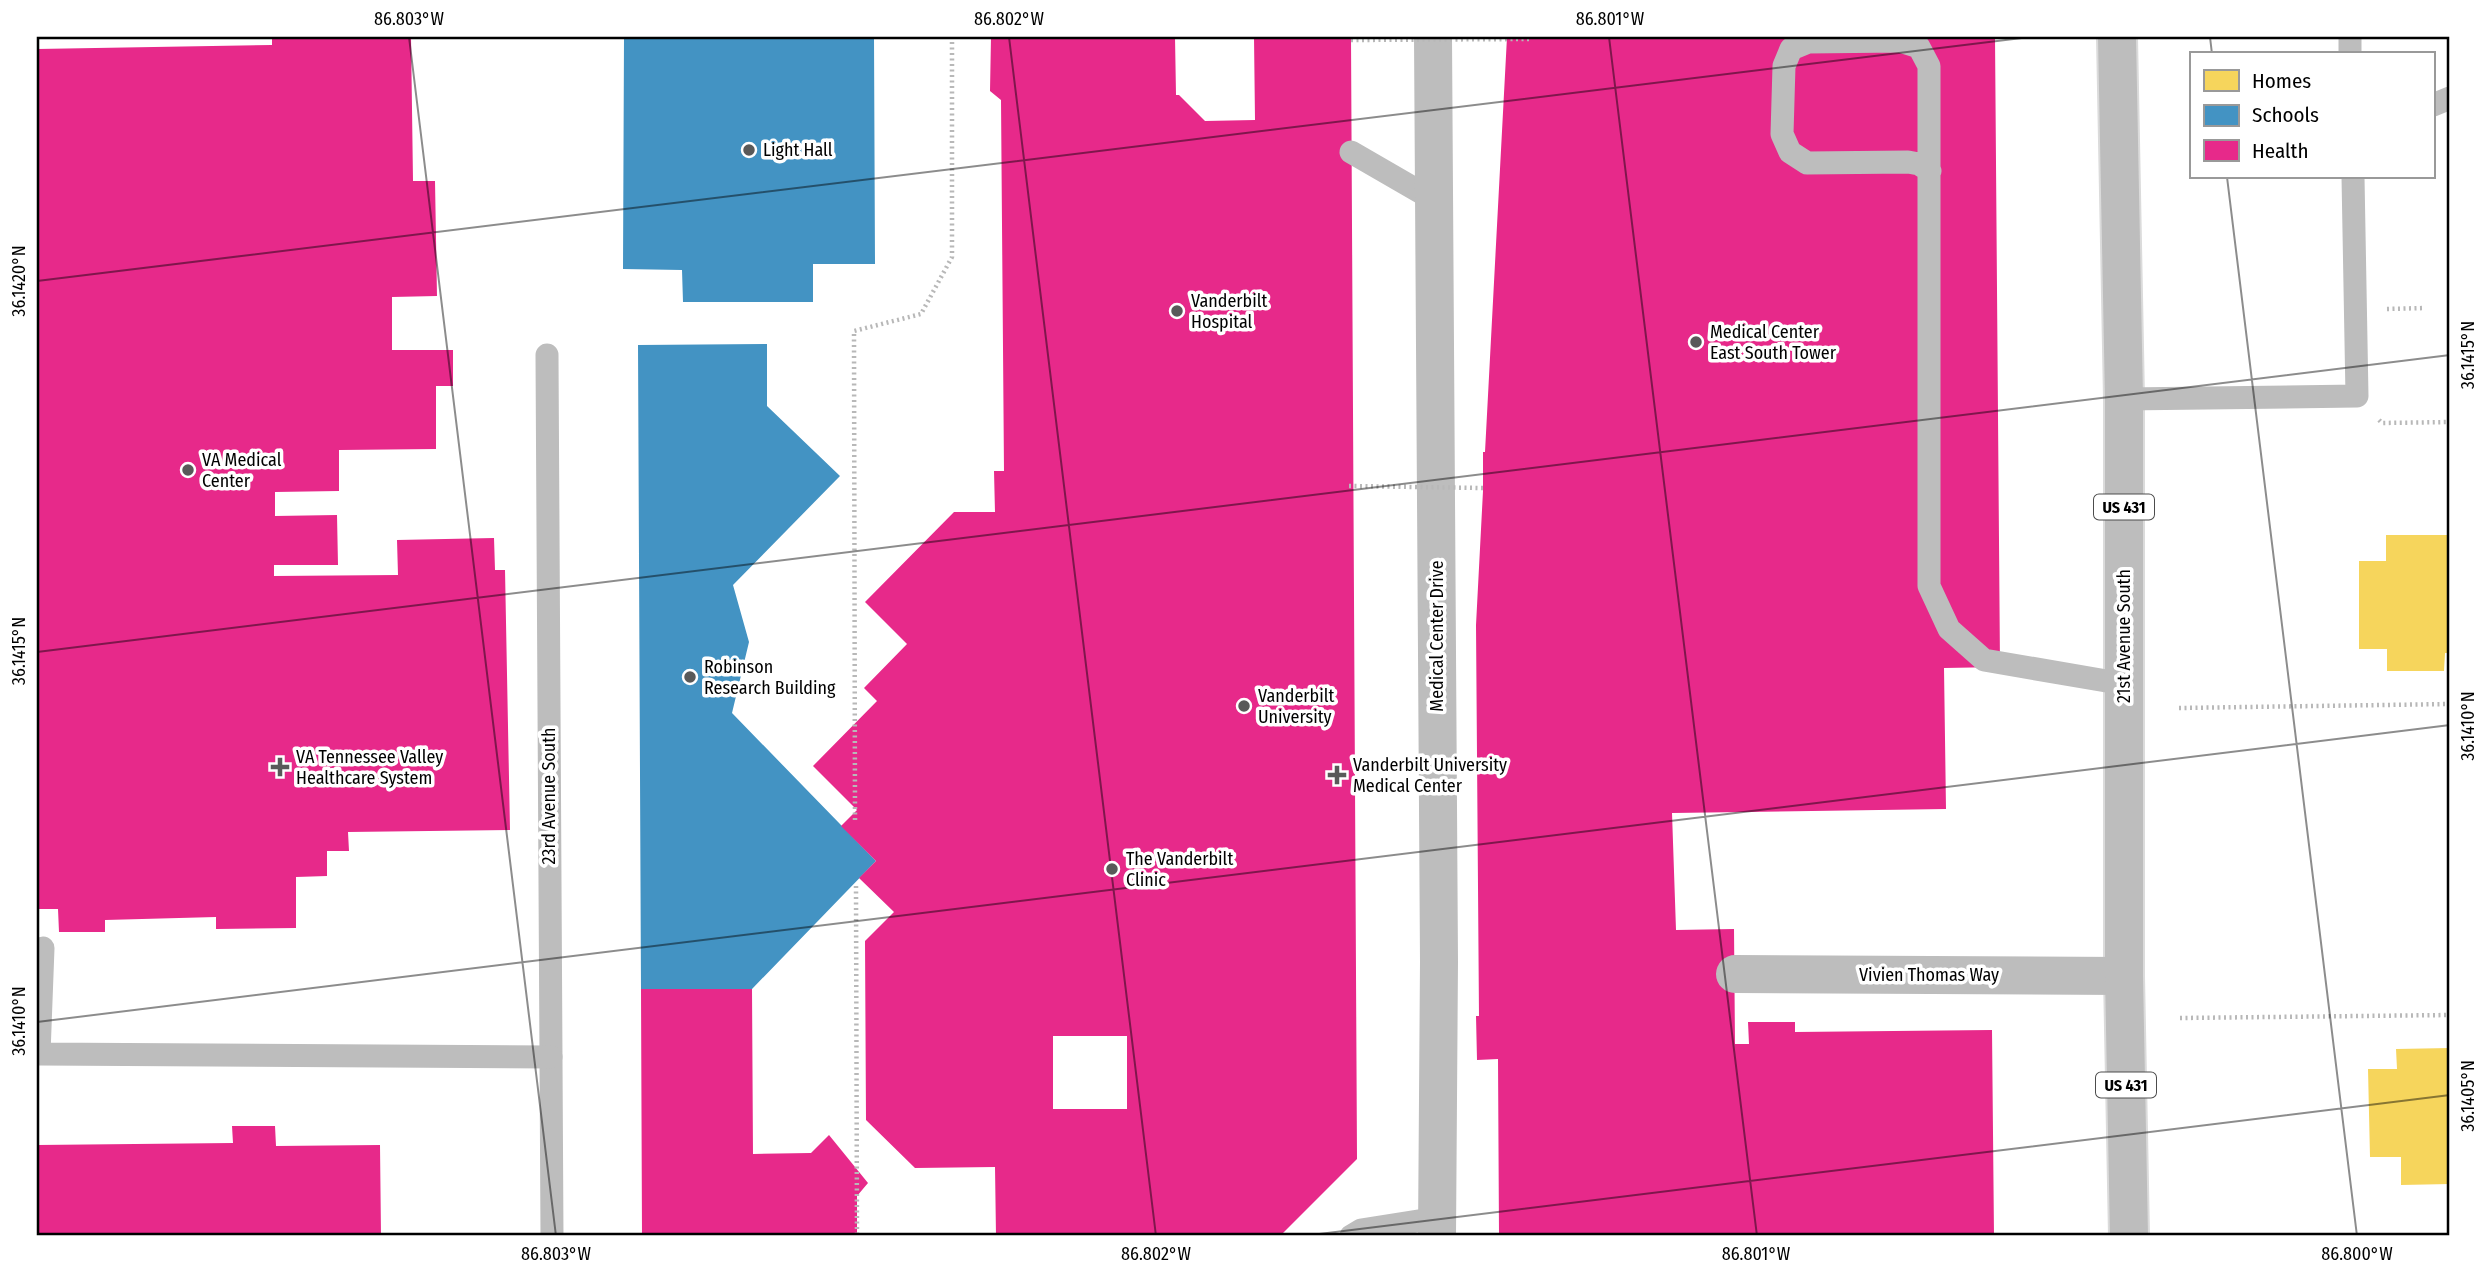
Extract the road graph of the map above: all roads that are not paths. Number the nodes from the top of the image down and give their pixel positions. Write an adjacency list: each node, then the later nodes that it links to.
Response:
1 (1433, 37): 6 (street, Medical Center Drive)
2 (2117, 37): 8 (street, 21st Avenue South / US 431)
3 (1351, 152): 6 (lane)
4 (1930, 171): 4 (lane); 9 (lane)
5 (2353, 178): 8 (lane)
6 (1434, 200): 14 (street, Medical Center Drive)
7 (547, 355): 13 (lane, 23rd Avenue South)
8 (2124, 399): 9 (street, 21st Avenue South / US 431)
9 (2124, 684): 12 (street, 21st Avenue South / US 431)
10 (43, 948): 13 (lane)
11 (1735, 974): 12 (street, Vivien Thomas Way)
12 (2124, 976): 17 (street, 21st Avenue South / US 431)
13 (551, 1057): 15 (lane, 23rd Avenue South)
14 (1437, 1227): 16 (lane)
15 (552, 1236)
16 (1351, 1236)
17 (2129, 1236)

